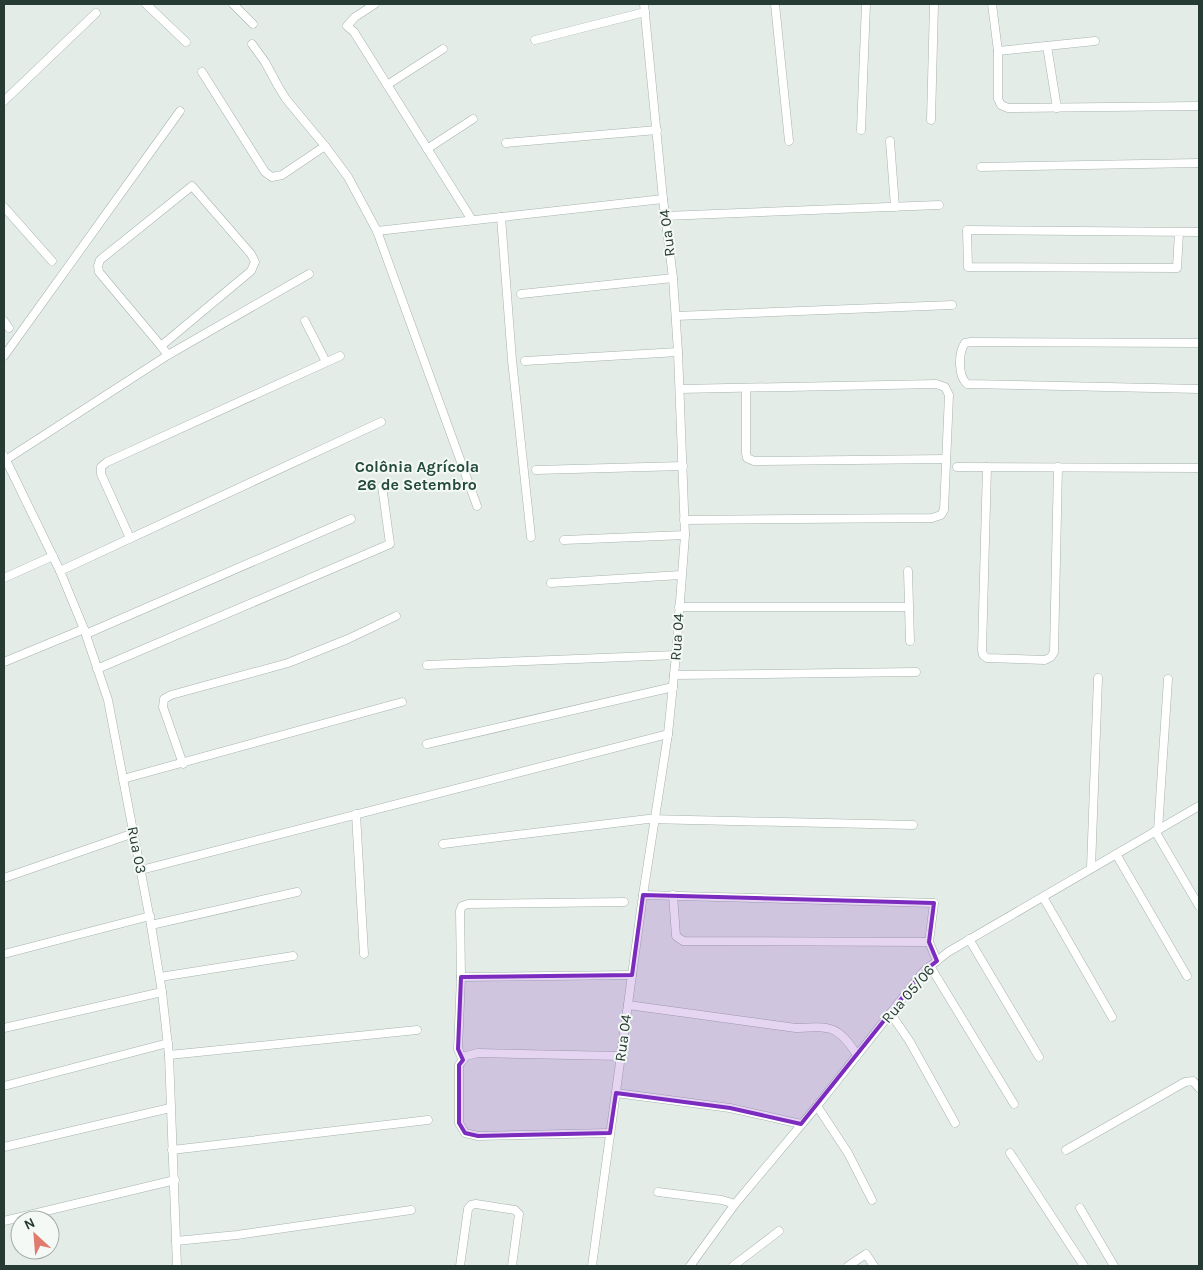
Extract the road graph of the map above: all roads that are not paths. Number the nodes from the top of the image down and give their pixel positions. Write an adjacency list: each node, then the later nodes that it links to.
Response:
1 (146, 4): 13 (street)
2 (233, 4): 10 (street)
3 (375, 4): 19 (street)
4 (775, 4): 29 (street)
5 (866, 4): 27 (street)
6 (934, 4): 25 (street)
7 (992, 4): 17 (street)
8 (645, 8): 11 (street); 26 (street, Rua 04)
9 (96, 12): 20 (street)
10 (253, 24)
11 (535, 40)
12 (1095, 41): 15 (street)
13 (186, 42)
14 (252, 44): 31 (street)
15 (1047, 46): 17 (street); 22 (street)
16 (443, 49): 19 (street)
17 (998, 51): 22 (street)
18 (202, 72): 31 (street)
19 (387, 84): 32 (street)
20 (4, 101)
21 (1199, 106): 22 (street)
22 (1057, 108)
23 (180, 111): 56 (street)
24 (473, 119): 32 (street)
25 (931, 120)
26 (656, 130): 30 (street); 35 (street, Rua 04)
27 (861, 130)
28 (890, 140): 38 (street)
29 (789, 141)
30 (506, 143)
31 (325, 146): 42 (street)
32 (427, 149): 41 (street)
33 (1199, 163): 34 (street)
34 (981, 167)
35 (663, 199): 39 (street, Rua 04); 40 (street)
36 (939, 205): 38 (street)
37 (4, 207): 45 (street)
38 (895, 207): 39 (street)
39 (665, 216): 47 (street, Rua 04)
40 (501, 217): 41 (street); 77 (street)
41 (472, 220): 42 (street)
42 (377, 231): 73 (street)
43 (1179, 232): 43 (street); 44 (street)
44 (1199, 232)
45 (52, 261)
46 (309, 274): 55 (street)
47 (673, 278): 48 (street); 50 (street, Rua 04)
48 (521, 294)
49 (952, 305): 50 (street)
50 (676, 316): 54 (street, Rua 04)
51 (305, 320): 59 (street)
52 (1199, 343): 62 (street)
53 (161, 346): 53 (street); 55 (street)
54 (678, 352): 58 (street); 61 (street, Rua 04)
55 (168, 355): 64 (street)
56 (4, 356)
57 (340, 356): 59 (street)
58 (525, 361)
59 (326, 362): 78 (street)
60 (746, 388): 61 (street); 65 (street); 65 (street)
61 (680, 389): 66 (street, Rua 04)
62 (1199, 389)
63 (381, 422): 78 (street)
64 (4, 459): 80 (street, Rua 03)
65 (946, 459): 75 (street)
66 (683, 466): 71 (street); 75 (street, Rua 04)
67 (957, 467): 68 (street)
68 (987, 467): 69 (street); 69 (street)
69 (1058, 467): 70 (street)
70 (1199, 468)
71 (536, 470)
72 (382, 486): 94 (street)
73 (477, 506)
74 (351, 519): 89 (street)
75 (684, 520): 76 (street, Rua 04)
76 (684, 535): 79 (street); 83 (street, Rua 04)
77 (531, 537)
78 (130, 538): 81 (street)
79 (564, 540)
80 (53, 556): 81 (street, Rua 03); 84 (street)
81 (60, 571): 89 (street, Rua 03)
82 (908, 571): 87 (street)
83 (681, 574): 85 (street); 86 (street, Rua 04)
84 (4, 578)
85 (551, 583)
86 (679, 607): 87 (street); 91 (street, Rua 04)
87 (908, 607): 90 (street)
88 (396, 616): 103 (street)
89 (85, 632): 92 (street); 94 (street, Rua 03)
90 (910, 641)
91 (676, 655): 93 (street); 96 (street, Rua 04)
92 (4, 662)
93 (427, 665)
94 (98, 668): 104 (street, Rua 03)
95 (916, 672): 96 (street)
96 (674, 676): 99 (street, Rua 04)
97 (1098, 678): 113 (street)
98 (1168, 679): 109 (street)
99 (673, 687): 101 (street, Rua 04); 102 (street)
100 (402, 702): 103 (street)
101 (668, 734): 106 (street); 107 (street, Rua 04)
102 (427, 744)
103 (183, 764): 104 (street)
104 (123, 779): 110 (street, Rua 03)
105 (1199, 806): 109 (street, Rua 05/06)
106 (356, 814): 114 (street); 127 (street)
107 (655, 820): 108 (street); 111 (street); 117 (street, Rua 04)
108 (913, 824)
109 (1157, 830): 112 (street, Rua 05/06); 121 (street)
110 (134, 833): 114 (street, Rua 03); 115 (street)
111 (443, 844)
112 (1116, 854): 113 (street, Rua 05/06); 132 (street)
113 (1092, 868): 119 (street, Rua 05/06)
114 (141, 870): 122 (street, Rua 03)
115 (4, 878)
116 (297, 892): 123 (street)
117 (643, 895): 118 (street); 131 (street, Rua 04)
118 (673, 895): 125 (street); 125 (street)
119 (1043, 897): 124 (street, Rua 05/06); 138 (street)
120 (624, 902): 134 (street)
121 (1199, 906)
122 (150, 916): 123 (street, Rua 03); 126 (street)
123 (152, 925): 133 (street, Rua 03)
124 (969, 940): 129 (street, Rua 05/06); 145 (street)
125 (929, 942): 129 (street)
126 (4, 954)
127 (364, 954)
128 (293, 956): 133 (street)
129 (937, 961): 130 (street, Rua 05/06)
130 (930, 966): 137 (street, Rua 05/06); 150 (street)
131 (632, 975): 134 (street); 136 (street, Rua 04)
132 (1187, 976)
133 (160, 977): 135 (street, Rua 03)
134 (461, 977): 146 (street)
135 (162, 992): 139 (street); 141 (street, Rua 03)
136 (628, 1004): 143 (street); 144 (street, Rua 04)
137 (891, 1014): 143 (street, Rua 05/06); 154 (street)
138 (1112, 1017)
139 (4, 1028)
140 (417, 1030): 142 (street)
141 (168, 1044): 142 (street, Rua 03); 147 (street)
142 (169, 1055): 152 (street, Rua 03)
143 (857, 1055): 151 (street, Rua 05/06)
144 (621, 1056): 146 (street); 149 (street, Rua 04)
145 (1039, 1057)
146 (463, 1060): 156 (street)
147 (4, 1086)
148 (1199, 1088): 159 (street)
149 (616, 1093): 155 (street); 156 (street, Rua 04)
150 (1014, 1104)
151 (817, 1106): 155 (street, Rua 05/06); 163 (street)
152 (170, 1108): 157 (street); 158 (street, Rua 03)
153 (428, 1120): 158 (street)
154 (955, 1123)
155 (801, 1124): 164 (street, Rua 05/06)
156 (610, 1133): 173 (street, Rua 04)
157 (4, 1147)
158 (172, 1150): 161 (street, Rua 03)
159 (1066, 1150)
160 (1010, 1153): 178 (street)
161 (175, 1180): 167 (street); 169 (street, Rua 03)
162 (658, 1192): 164 (street)
163 (872, 1200)
164 (735, 1204): 174 (street, Rua 05/06)
165 (1080, 1208): 179 (street)
166 (411, 1210): 169 (street)
167 (4, 1221)
168 (779, 1231): 175 (street)
169 (176, 1240): 170 (street, Rua 03)
170 (177, 1266)
171 (460, 1266): 172 (street)
172 (512, 1266)
173 (592, 1266)
174 (690, 1266)
175 (734, 1266)
176 (848, 1266): 177 (street)
177 (874, 1266)
178 (1084, 1266)
179 (1114, 1266)

